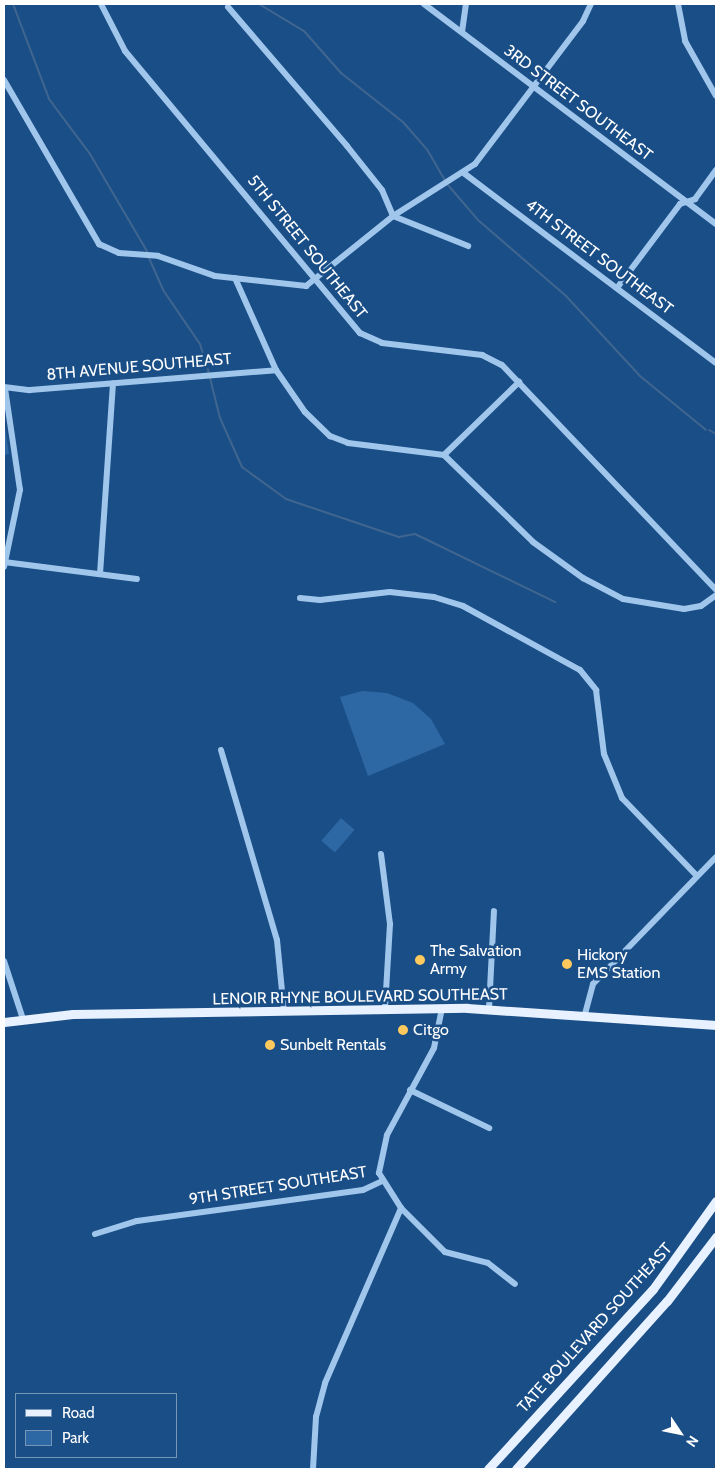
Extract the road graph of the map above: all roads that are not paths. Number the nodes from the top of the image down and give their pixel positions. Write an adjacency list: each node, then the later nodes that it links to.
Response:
1 (101, 4): 18 (street, 5TH STREET SOUTHEAST)
2 (424, 4): 7 (street, 3RD STREET SOUTHEAST)
3 (466, 4): 7 (street)
4 (591, 4): 9 (street)
5 (678, 4): 10 (street)
6 (228, 7): 14 (street)
7 (462, 32): 9 (street, 3RD STREET SOUTHEAST)
8 (4, 80): 17 (street)
9 (534, 86): 12 (street); 13 (street, 3RD STREET SOUTHEAST)
10 (716, 96)
11 (716, 170): 13 (street)
12 (465, 174): 14 (street); 19 (street, 4TH STREET SOUTHEAST)
13 (687, 202): 15 (street, 3RD STREET SOUTHEAST); 19 (street)
14 (393, 216): 16 (street); 18 (street)
15 (716, 224)
16 (468, 246)
17 (235, 278): 18 (street); 21 (street)
18 (315, 279): 22 (street, 5TH STREET SOUTHEAST)
19 (617, 288): 20 (street, 4TH STREET SOUTHEAST)
20 (716, 363)
21 (276, 370): 23 (street, 8TH AVENUE SOUTHEAST); 25 (street)
22 (519, 382): 25 (street); 29 (street, 5TH STREET SOUTHEAST)
23 (113, 384): 24 (street, 8TH AVENUE SOUTHEAST); 27 (street)
24 (4, 387): 26 (street)
25 (444, 455): 30 (street)
26 (4, 564): 27 (street)
27 (100, 574): 28 (street)
28 (137, 579)
29 (716, 590)
30 (716, 594)
31 (300, 598): 35 (street)
32 (221, 750): 41 (street)
33 (381, 854): 40 (street)
34 (716, 857): 35 (street)
35 (697, 876): 42 (street)
36 (494, 912): 39 (street)
37 (4, 960): 43 (street)
38 (442, 1008): 39 (main road, LENOIR RHYNE BOULEVARD SOUTHEAST); 40 (main road, LENOIR RHYNE BOULEVARD SOUTHEAST); 46 (street)
39 (489, 1008): 42 (main road, LENOIR RHYNE BOULEVARD SOUTHEAST)
40 (385, 1010): 41 (main road, LENOIR RHYNE BOULEVARD SOUTHEAST)
41 (284, 1012): 43 (main road, LENOIR RHYNE BOULEVARD SOUTHEAST)
42 (585, 1014): 45 (main road, LENOIR RHYNE BOULEVARD SOUTHEAST)
43 (23, 1019): 44 (main road, LENOIR RHYNE BOULEVARD SOUTHEAST)
44 (4, 1022)
45 (716, 1025)
46 (410, 1090): 47 (street); 48 (street)
47 (489, 1128)
48 (382, 1181): 50 (street, 9TH STREET SOUTHEAST); 51 (street, 9TH STREET SOUTHEAST)
49 (716, 1201): 55 (main road, TATE BOULEVARD SOUTHEAST)
50 (401, 1208): 53 (street, 9TH STREET SOUTHEAST); 54 (street)
51 (95, 1234)
52 (716, 1237): 56 (main road, TATE BOULEVARD SOUTHEAST)
53 (515, 1284)
54 (313, 1469)
55 (488, 1469)
56 (516, 1469)

